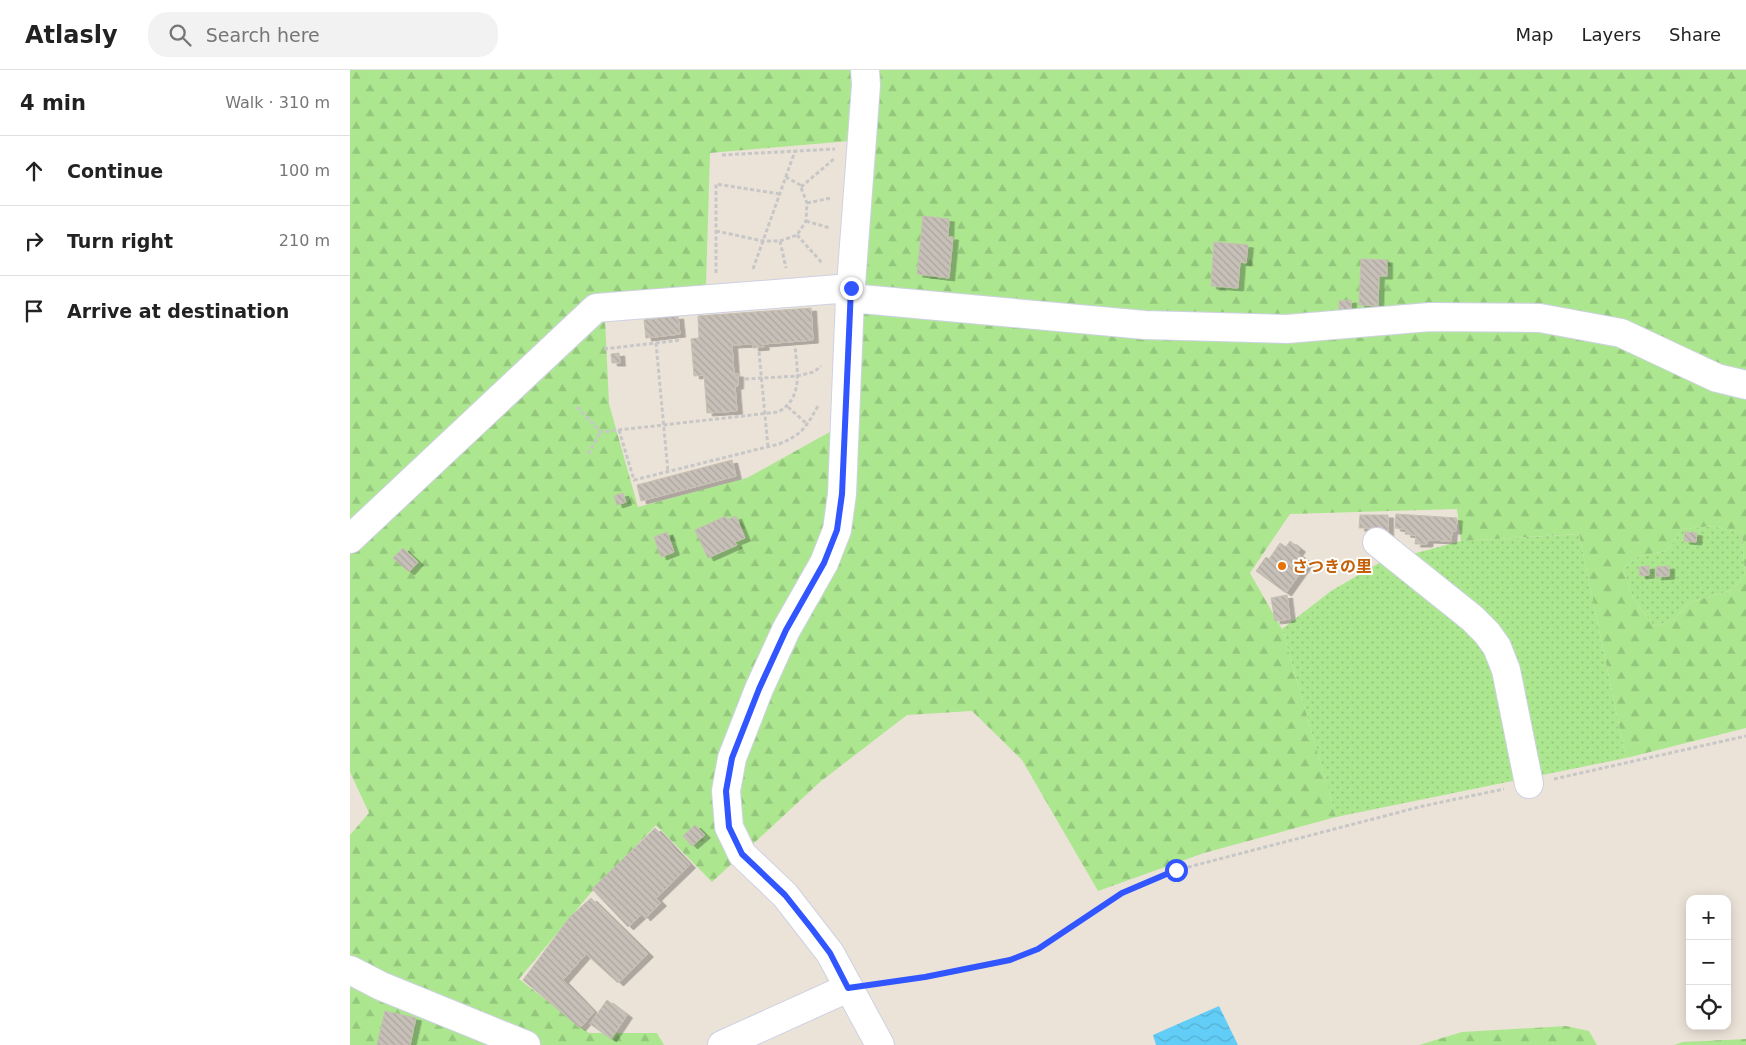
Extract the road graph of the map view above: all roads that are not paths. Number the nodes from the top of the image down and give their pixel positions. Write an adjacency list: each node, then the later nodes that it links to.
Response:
1 (865, 70): 2 (street)
2 (851, 292): 3 (street); 4 (street); 8 (street)
3 (1746, 386)
4 (350, 539)
5 (1377, 542): 6 (street)
6 (1529, 784)
7 (350, 970): 9 (street)
8 (848, 988): 10 (street); 11 (street)
9 (526, 1045)
10 (722, 1045)
11 (880, 1045)

